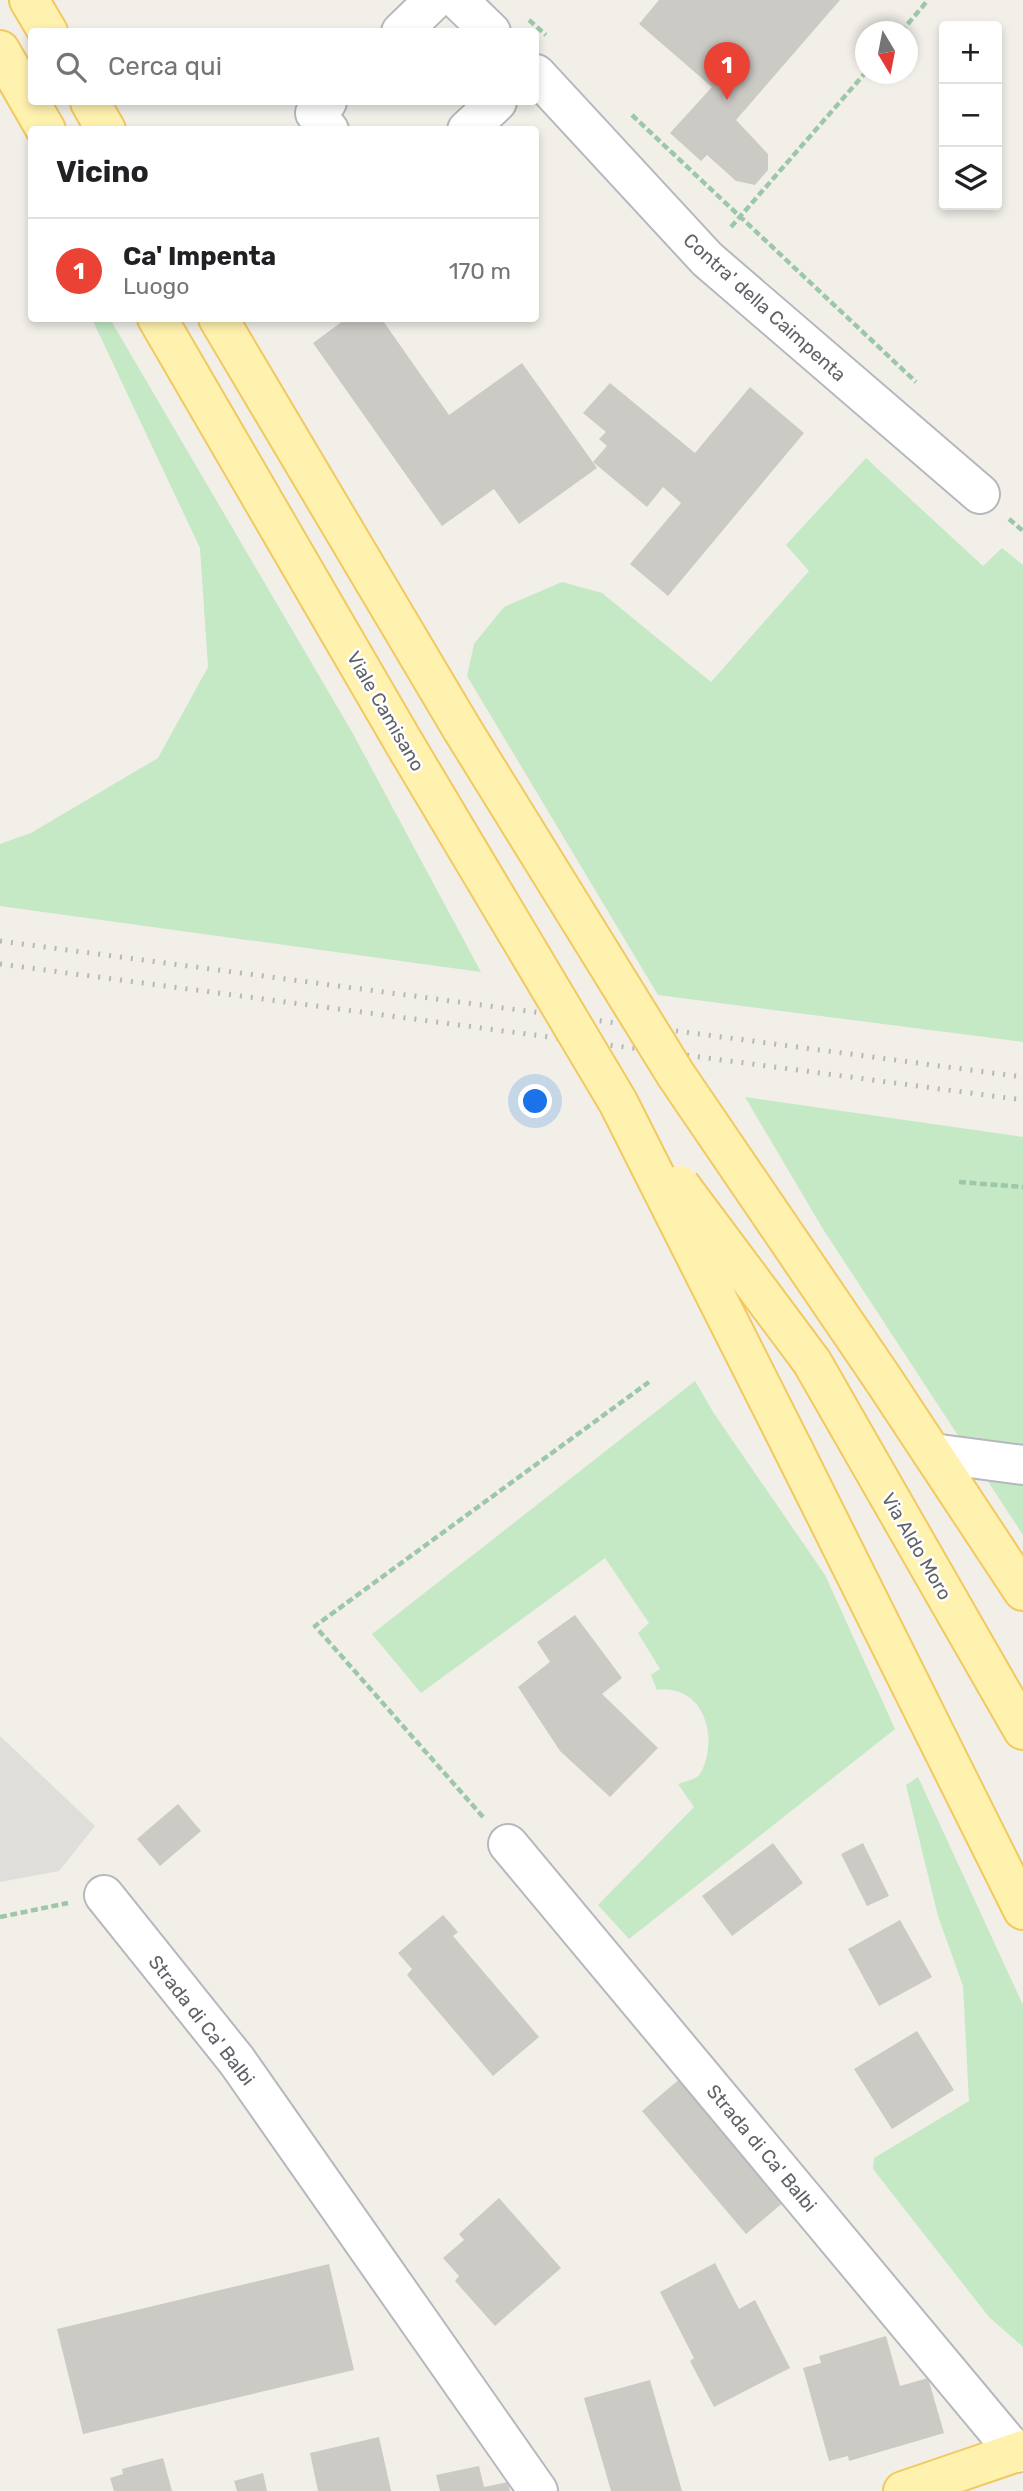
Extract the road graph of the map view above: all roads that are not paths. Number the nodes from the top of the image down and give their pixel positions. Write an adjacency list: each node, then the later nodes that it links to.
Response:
1 (29, 0): 4 (main road)
2 (434, 0): 5 (street)
3 (458, 0): 6 (street)
4 (46, 28)
5 (405, 28)
6 (487, 28)
7 (0, 50): 9 (main road)
8 (539, 77): 20 (street, Contra' della Caimpenta)
9 (28, 99)
10 (32, 105): 14 (main road)
11 (92, 105): 15 (main road)
12 (324, 105): 16 (street)
13 (494, 105): 17 (street)
14 (44, 126)
15 (104, 126)
16 (326, 126)
17 (471, 126)
18 (158, 322): 22 (main road, Viale Camisano, bridge)
19 (220, 322): 21 (main road, bridge)
20 (979, 494)
21 (676, 1075): 23 (main road, Via Aldo Moro, bridge); 24 (main road, bridge)
22 (618, 1102): 23 (main road, Via Aldo Moro, bridge); 30 (main road, bridge)
23 (812, 1363): 27 (main road, Via Aldo Moro)
24 (932, 1453): 25 (street); 26 (main road)
25 (1023, 1465)
26 (1023, 1591)
27 (1023, 1730)
28 (508, 1844): 31 (street, Strada di Ca' Balbi)
29 (104, 1895): 32 (street, Strada di Ca' Balbi)
30 (1023, 1910)
31 (1020, 2451): 33 (main road, Strada di Ca' Balbi)
32 (538, 2491)
33 (903, 2491)

